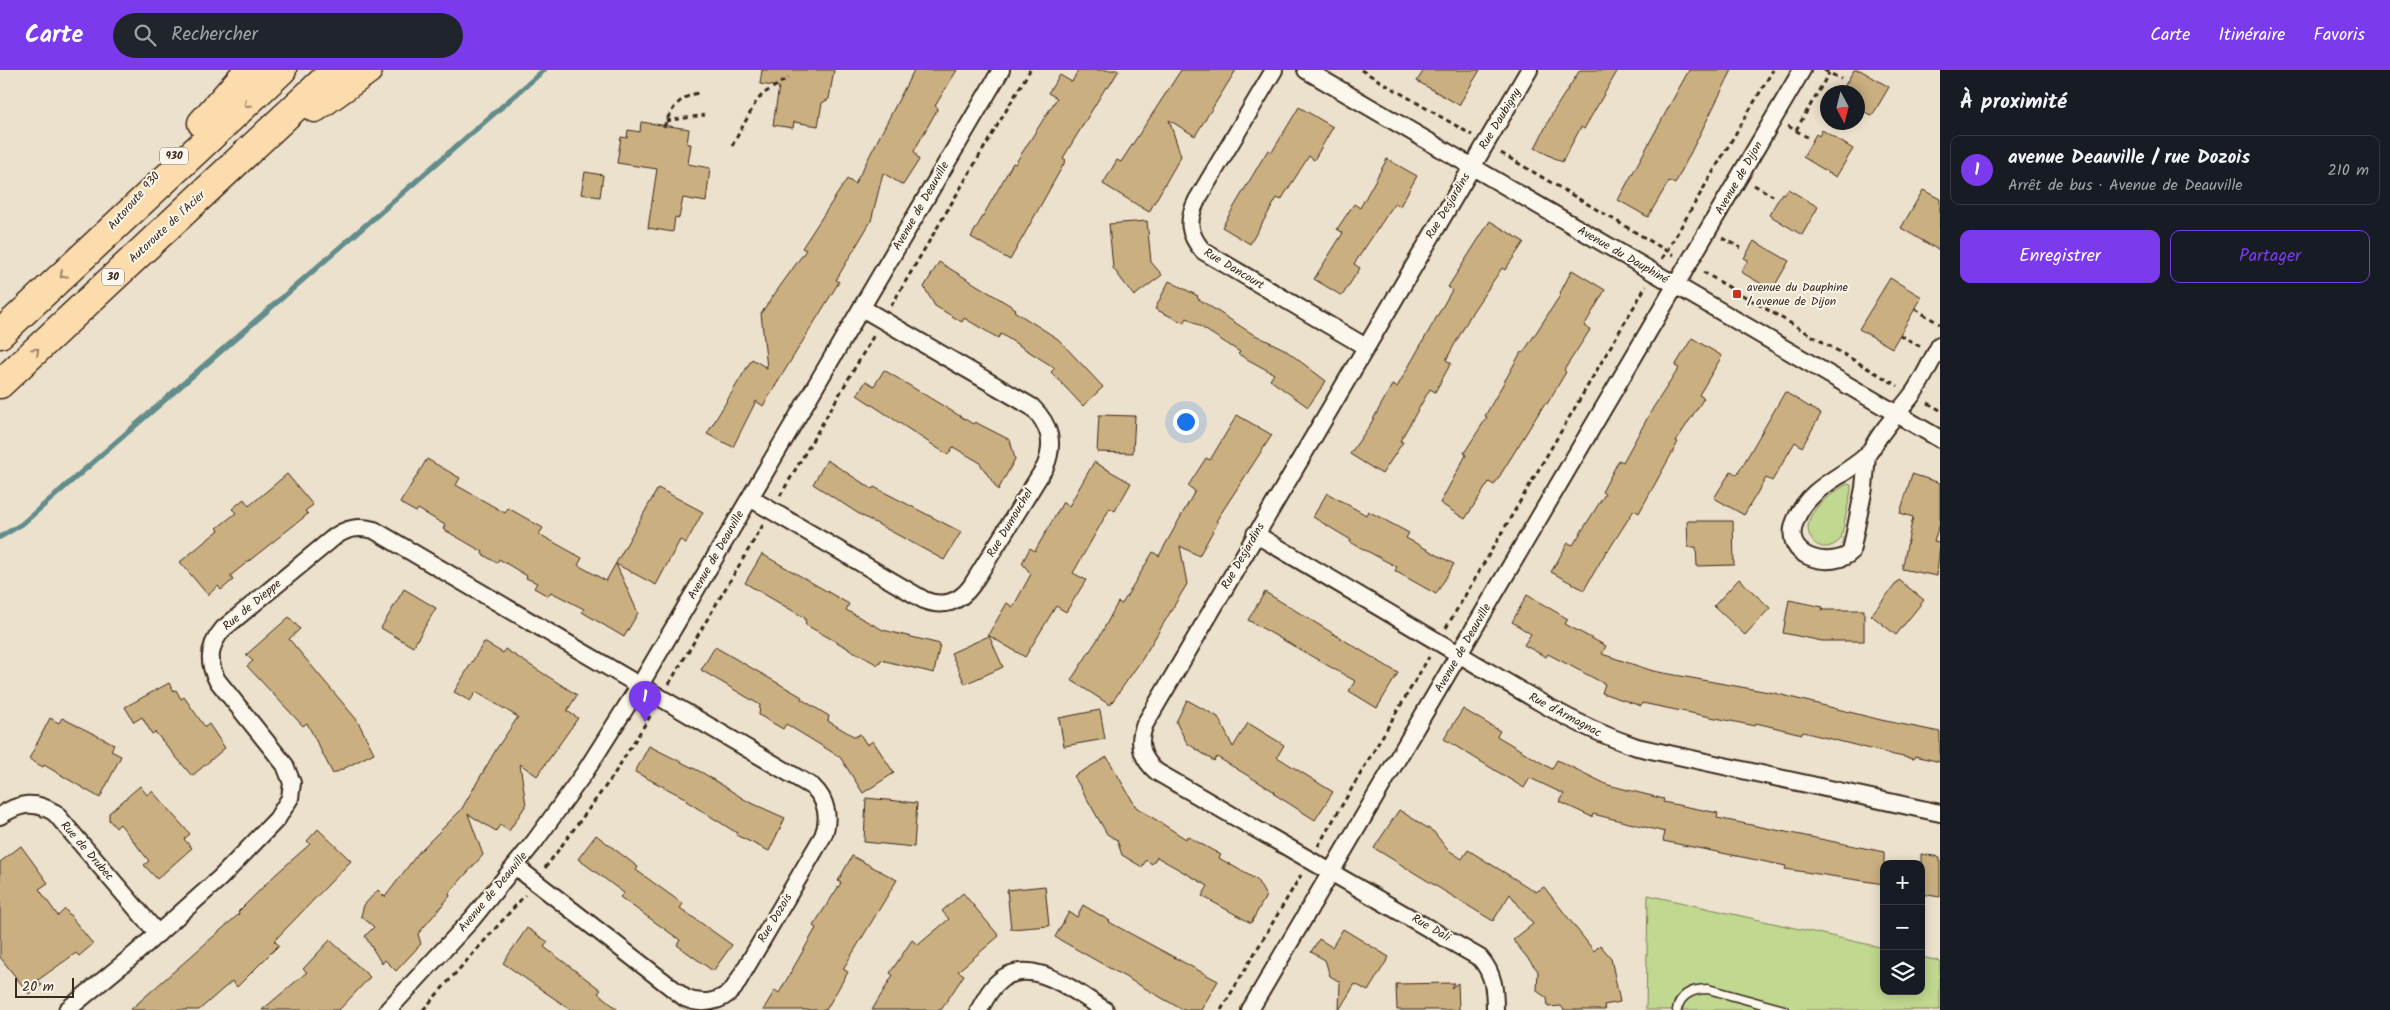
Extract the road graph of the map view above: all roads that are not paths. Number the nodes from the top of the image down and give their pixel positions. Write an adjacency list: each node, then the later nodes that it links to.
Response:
1 (249, 70): 12 (highway, Autoroute 930 / 930)
2 (282, 70): 12 (highway, one-way to 12)
3 (335, 70): 11 (highway, Autoroute de l'Acier / 30)
4 (368, 70): 11 (highway)
5 (1001, 70): 14 (street, Avenue de Deauville)
6 (1274, 70): 16 (street, Rue Dancourt)
7 (1306, 70): 10 (street, Avenue du Dauphiné)
8 (1529, 70): 10 (street, Rue Daubigny)
9 (1802, 70): 13 (street, Avenue de Dijon)
10 (1472, 168): 13 (street, Avenue du Dauphiné); 16 (street, Rue Desjardins)
11 (227, 171): 18 (highway, Autoroute de l'Acier / 30, one-way to 11)
12 (98, 242): 15 (highway, one-way to 15)
13 (1676, 286): 19 (street, Avenue du Dauphiné); 24 (street, Avenue de Deauville)
14 (862, 308): 22 (street, Avenue de Deauville); 22 (street, Rue Dumouchel)
15 (0, 334)
16 (1366, 347): 23 (street, Rue Desjardins)
17 (1937, 350): 19 (street)
18 (0, 384)
19 (1896, 413): 20 (street, Avenue du Dauphiné); 21 (street)
20 (1940, 439)
21 (1866, 455): 21 (street)
22 (750, 498): 25 (street, Avenue de Deauville)
23 (1255, 534): 24 (street, Rue d'Armagnac); 29 (street, Rue Desjardins)
24 (1459, 655): 26 (street, Rue d'Armagnac); 29 (street, Avenue de Deauville)
25 (640, 685): 28 (street, Avenue de Deauville); 28 (street, Rue Dozois); 30 (street, Rue de Dieppe)
26 (1940, 813)
27 (0, 816): 30 (street, Rue de Drubec)
28 (516, 866): 32 (street, Avenue de Deauville)
29 (1332, 871): 35 (street, Avenue de Deauville); 36 (street, Rue Dali)
30 (158, 934): 31 (street, Rue de Dieppe)
31 (67, 1010)
32 (388, 1010)
33 (979, 1010): 34 (street)
34 (1105, 1010)
35 (1250, 1010)
36 (1495, 1010)
37 (1677, 1010): 38 (lane)
38 (1784, 1010)

